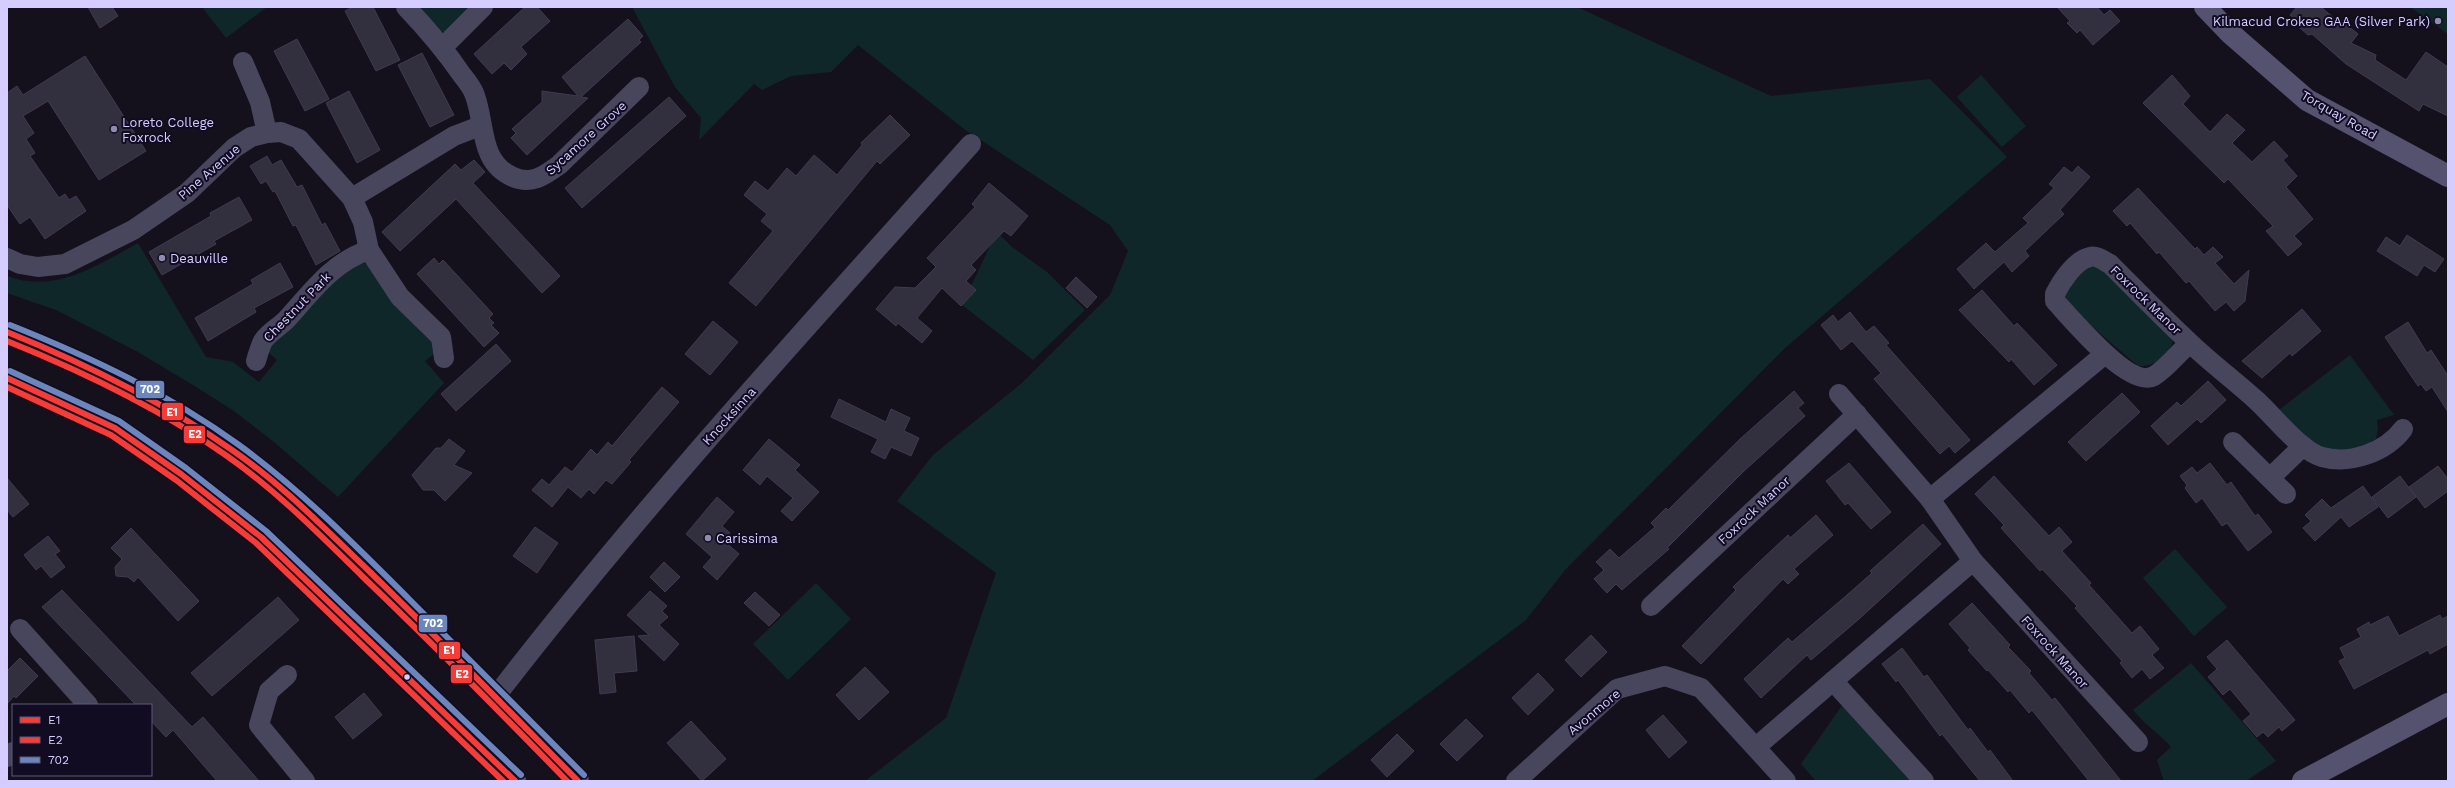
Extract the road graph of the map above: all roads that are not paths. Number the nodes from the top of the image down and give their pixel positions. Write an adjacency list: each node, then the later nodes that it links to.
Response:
1 (406, 7): 4 (street, Sycamore Grove)
2 (483, 7): 4 (street)
3 (2205, 7): 10 (street, Torquay Road)
4 (443, 47): 7 (street, Sycamore Grove)
5 (243, 62): 8 (street)
6 (639, 87): 7 (street, Sycamore Grove)
7 (480, 126): 11 (street)
8 (267, 133): 11 (street, Pine Avenue); 13 (street, Pine Avenue)
9 (971, 144): 33 (street, Knocksinna)
10 (2448, 176)
11 (352, 198): 12 (street, Pine Avenue)
12 (369, 250): 17 (street); 18 (street, Chestnut Park)
13 (7, 258)
14 (7, 332): 33 (highway)
15 (2190, 343): 16 (street, Foxrock Manor); 16 (street, Foxrock Manor); 24 (street, Foxrock Manor)
16 (2105, 354): 27 (street)
17 (444, 358)
18 (256, 361)
19 (7, 378): 39 (highway)
20 (1839, 394): 21 (street, Foxrock Manor)
21 (1857, 414): 27 (street, Foxrock Manor); 29 (street, Foxrock Manor)
22 (2403, 429): 24 (street, Foxrock Manor)
23 (2233, 442): 25 (street)
24 (2303, 446): 25 (street)
25 (2270, 478): 26 (street)
26 (2286, 494)
27 (1930, 499): 28 (street, Foxrock Manor)
28 (1973, 561): 32 (street); 36 (street, Foxrock Manor)
29 (1651, 606)
30 (20, 629): 34 (street)
31 (287, 675): 38 (street)
32 (1833, 681): 37 (street); 43 (street)
33 (496, 696): 40 (highway)
34 (77, 701)
35 (2448, 704): 44 (street)
36 (2138, 742)
37 (1756, 747): 41 (street, Avonmore); 42 (street)
38 (305, 781)
39 (515, 781)
40 (578, 781)
41 (1516, 781)
42 (1786, 781)
43 (1924, 781)
44 (2303, 781)

